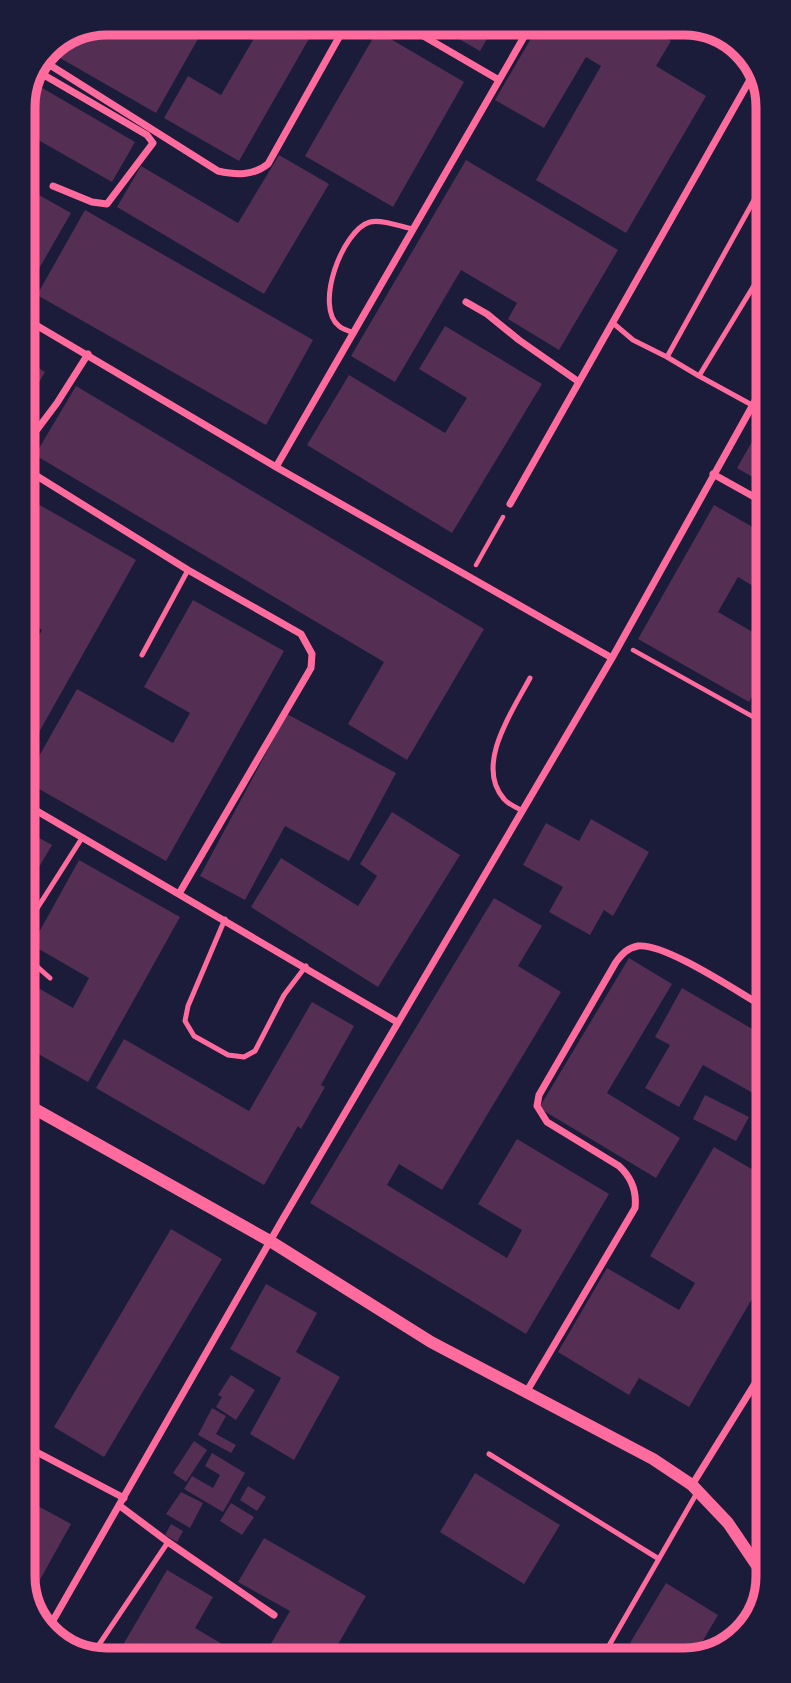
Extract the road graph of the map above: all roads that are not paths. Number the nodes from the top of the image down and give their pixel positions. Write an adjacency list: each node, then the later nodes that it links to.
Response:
1 (340, 35): 4 (street)
2 (422, 35): 7 (street)
3 (525, 35): 7 (street)
4 (49, 64)
5 (43, 74): 8 (street)
6 (750, 79): 13 (street)
7 (499, 80): 10 (street)
8 (53, 186)
9 (756, 196): 17 (lane)
10 (413, 229): 15 (street); 15 (lane)
11 (756, 282): 18 (lane)
12 (466, 302): 19 (street)
13 (613, 323): 17 (lane); 19 (street)
14 (35, 324): 16 (street)
15 (354, 333): 23 (street)
16 (88, 354): 22 (street); 23 (street)
17 (667, 357): 18 (lane)
18 (699, 376): 21 (lane)
19 (579, 382): 27 (street)
20 (756, 398): 21 (street)
21 (752, 405): 24 (street)
22 (35, 432)
23 (276, 467): 30 (street)
24 (713, 474): 26 (street); 30 (street)
25 (35, 475): 28 (street)
26 (756, 498)
27 (510, 504)
28 (188, 570): 29 (lane); 35 (street)
29 (142, 655)
30 (612, 658): 33 (street)
31 (530, 678): 33 (lane)
32 (35, 810): 34 (street)
33 (523, 811): 42 (street)
34 (82, 838): 35 (street); 36 (lane)
35 (180, 892): 37 (street)
36 (35, 912)
37 (225, 919): 39 (street); 39 (lane)
38 (35, 965): 40 (lane)
39 (306, 966): 42 (street)
40 (50, 978)
41 (756, 1002): 46 (street)
42 (397, 1022): 44 (street)
43 (35, 1109): 44 (street)
44 (270, 1241): 46 (street); 50 (street)
45 (756, 1383): 49 (street)
46 (527, 1391): 49 (street)
47 (35, 1452): 50 (street)
48 (489, 1454): 52 (lane)
49 (695, 1488): 52 (lane); 53 (street)
50 (122, 1502): 51 (street); 55 (street)
51 (168, 1542): 54 (street); 56 (lane)
52 (659, 1559): 57 (lane)
53 (756, 1564)
54 (274, 1615)
55 (52, 1622)
56 (97, 1647)
57 (608, 1648)

